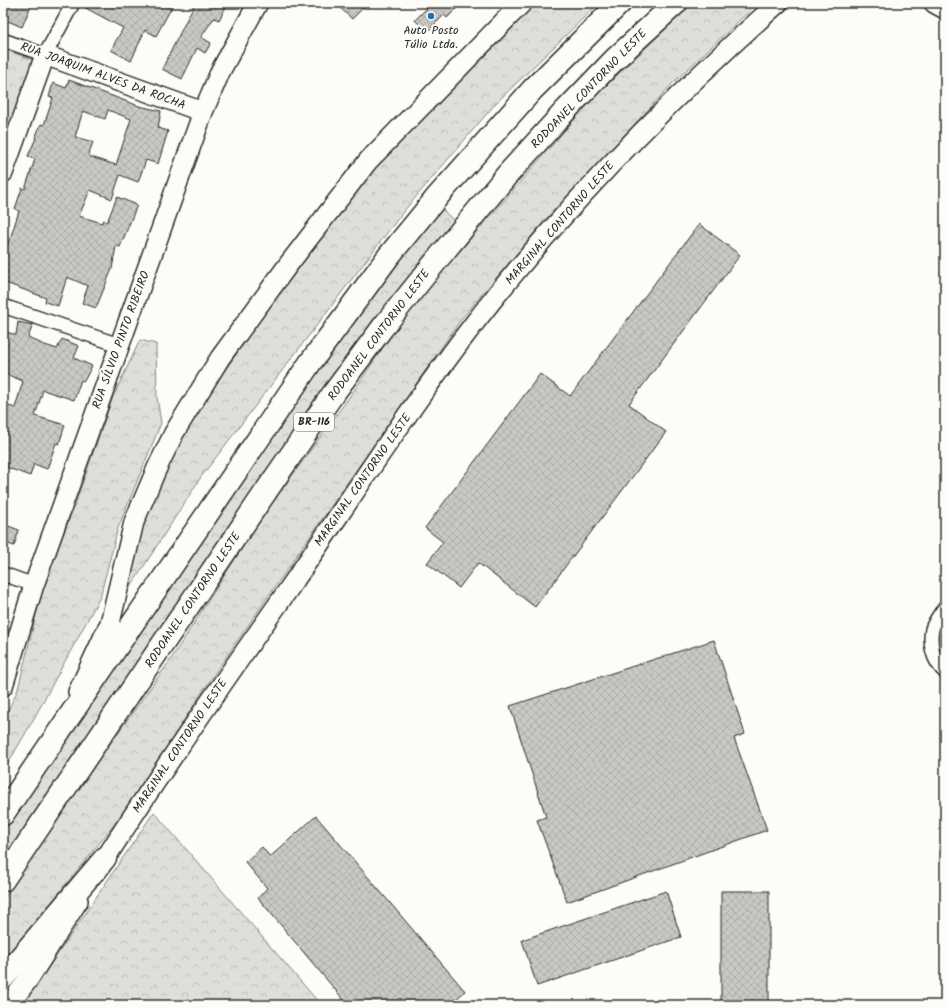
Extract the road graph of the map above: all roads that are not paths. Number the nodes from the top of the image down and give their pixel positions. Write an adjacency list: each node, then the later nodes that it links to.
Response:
1 (73, 3): 10 (street)
2 (258, 3): 11 (main road, RUA SÍLVIO PINTO RIBEIRO)
3 (522, 3): 20 (main road)
4 (620, 3): 20 (highway, BR-116)
5 (676, 3): 23 (highway, RODOANEL CONTORNO LESTE / BR-116)
6 (778, 3): 22 (main road, MARGINAL CONTORNO LESTE)
7 (934, 3): 8 (main road)
8 (945, 9)
9 (3, 40): 10 (street, RUA JOAQUIM ALVES DA ROCHA)
10 (45, 55): 11 (main road, RUA JOAQUIM ALVES DA ROCHA); 12 (main road)
11 (203, 112): 14 (main road, RUA SÍLVIO PINTO RIBEIRO)
12 (3, 173)
13 (3, 306): 14 (street)
14 (119, 345): 16 (main road, RUA SÍLVIO PINTO RIBEIRO)
15 (3, 574): 16 (street)
16 (34, 584): 19 (main road, RUA SÍLVIO PINTO RIBEIRO)
17 (945, 607): 18 (street)
18 (945, 672)
19 (3, 686)
20 (60, 730): 21 (highway, BR-116)
21 (3, 814)
22 (105, 858): 24 (highway); 25 (main road, MARGINAL CONTORNO LESTE)
23 (3, 880)
24 (3, 978)
25 (9, 1005)

